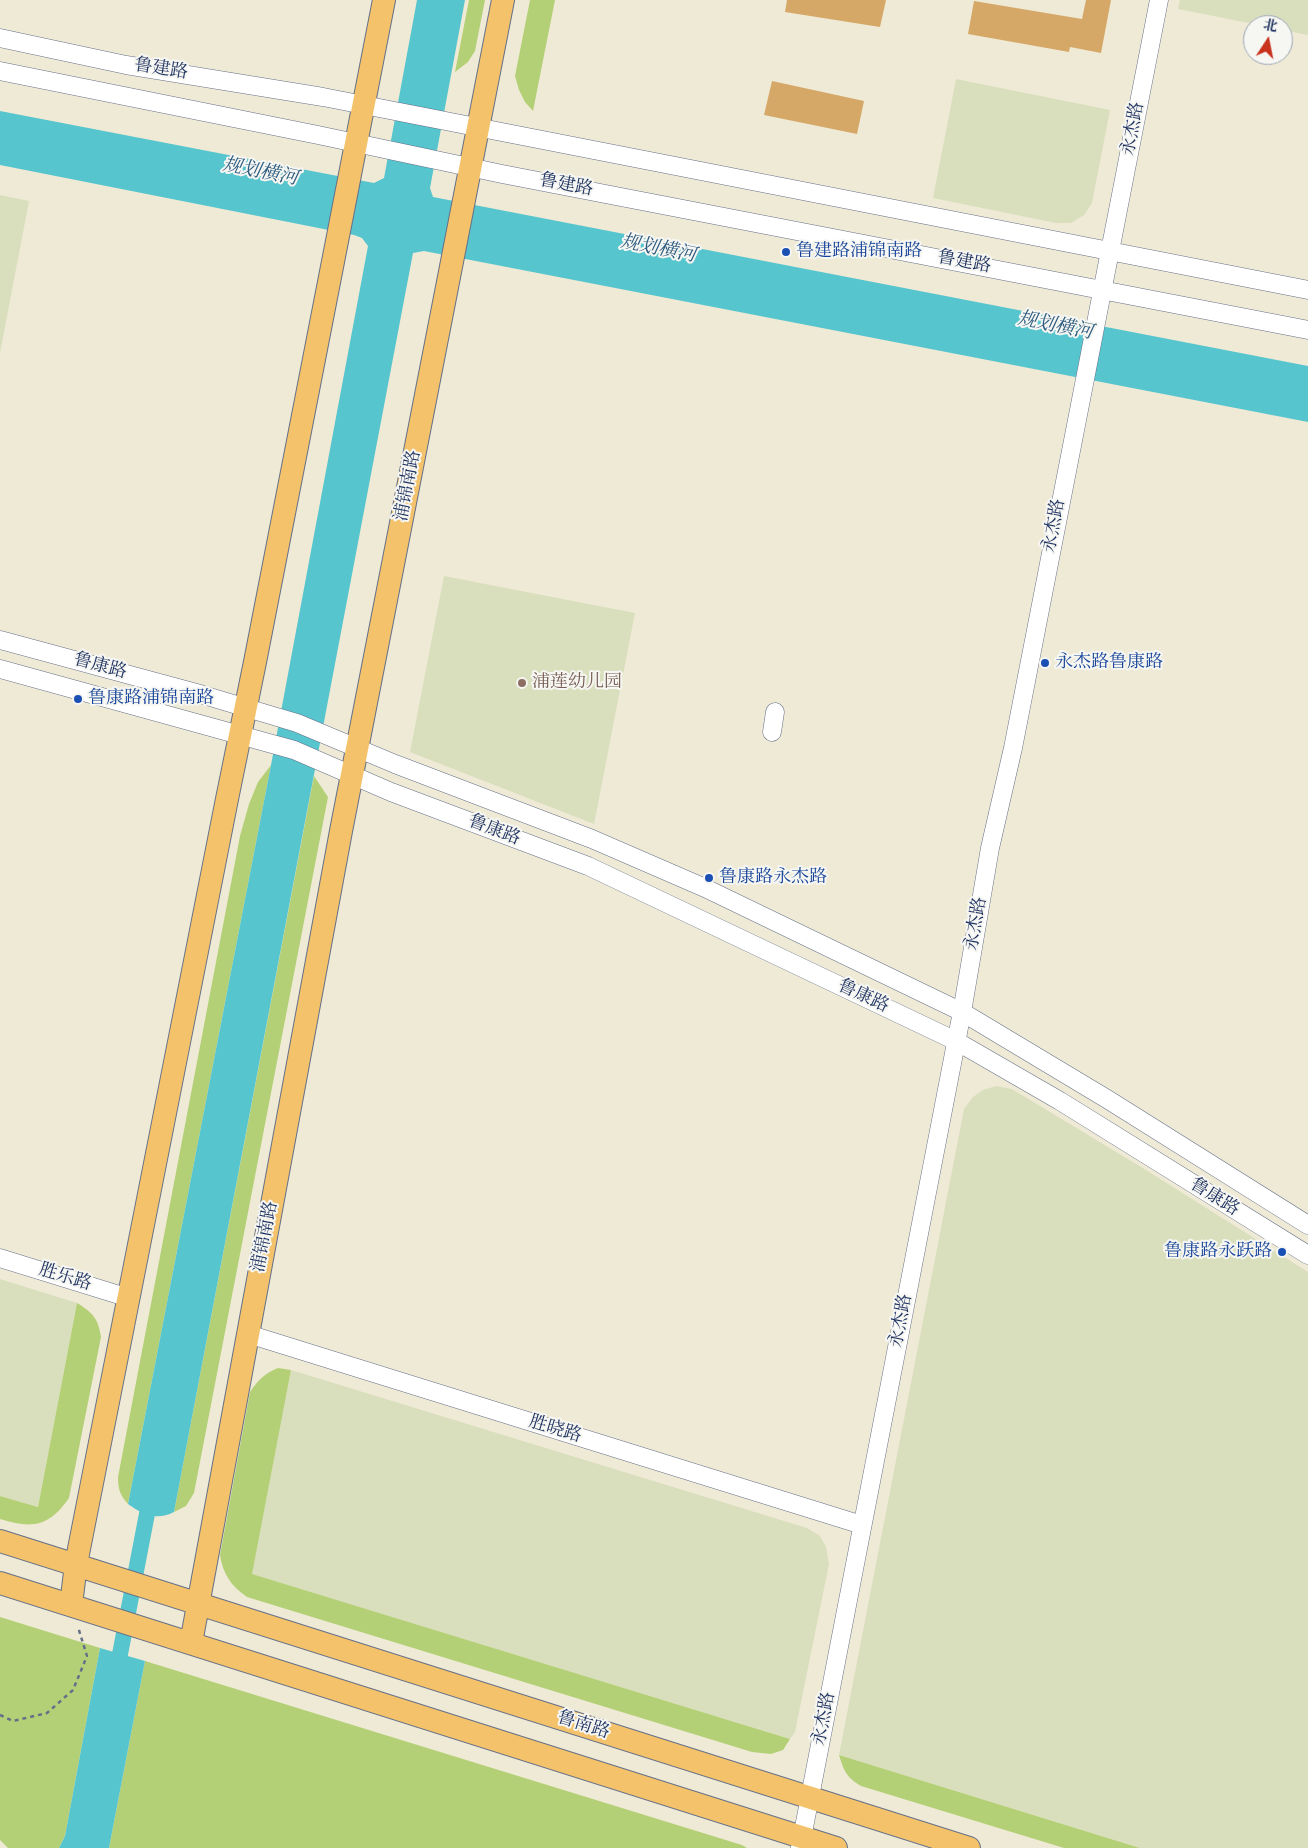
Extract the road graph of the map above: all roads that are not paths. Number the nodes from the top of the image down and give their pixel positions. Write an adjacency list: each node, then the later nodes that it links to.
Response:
1 (384, 0): 6 (main road)
2 (503, 0): 7 (main road, 浦锦南路)
3 (1159, 0): 10 (street, 永杰路)
4 (0, 38): 6 (street, 鲁建路)
5 (0, 70): 8 (street, 鲁建路)
6 (363, 105): 7 (street, 鲁建路); 8 (main road)
7 (479, 127): 9 (main road, 浦锦南路); 10 (street, 鲁建路)
8 (356, 142): 9 (street, 鲁建路); 16 (main road)
9 (471, 167): 11 (street, 鲁建路); 20 (main road, 浦锦南路)
10 (1110, 251): 11 (street, 永杰路); 12 (street)
11 (1102, 290): 13 (street, 鲁建路); 22 (street, 永杰路)
12 (1308, 290)
13 (1308, 330)
14 (0, 640): 16 (street, 鲁康路)
15 (0, 670): 19 (street, 鲁康路)
16 (246, 708): 19 (main road); 20 (street, 鲁康路)
17 (775, 712): 18 (street)
18 (772, 732)
19 (240, 735): 21 (street, 鲁康路); 27 (main road)
20 (358, 748): 21 (main road, 浦锦南路); 22 (street, 鲁康路)
21 (352, 776): 23 (street, 鲁康路); 28 (main road, 浦锦南路)
22 (962, 1012): 23 (street, 永杰路); 24 (street, 鲁康路)
23 (956, 1041): 25 (street, 鲁康路); 29 (street, 永杰路)
24 (1308, 1225)
25 (1308, 1256)
26 (0, 1258): 27 (street, 胜乐路)
27 (129, 1298): 31 (main road)
28 (248, 1334): 29 (street, 胜晓路); 34 (main road, 浦锦南路)
29 (862, 1525): 36 (street, 永杰路)
30 (0, 1541): 31 (main road)
31 (76, 1564): 33 (main road); 34 (main road, 鲁南路)
32 (0, 1583): 33 (main road)
33 (71, 1604): 35 (main road)
34 (197, 1604): 35 (main road, 浦锦南路); 36 (main road, 鲁南路)
35 (191, 1643): 37 (main road)
36 (810, 1798): 37 (street, 永杰路); 39 (main road, 鲁南路)
37 (801, 1843): 38 (main road)
38 (836, 1848)
39 (969, 1848)

